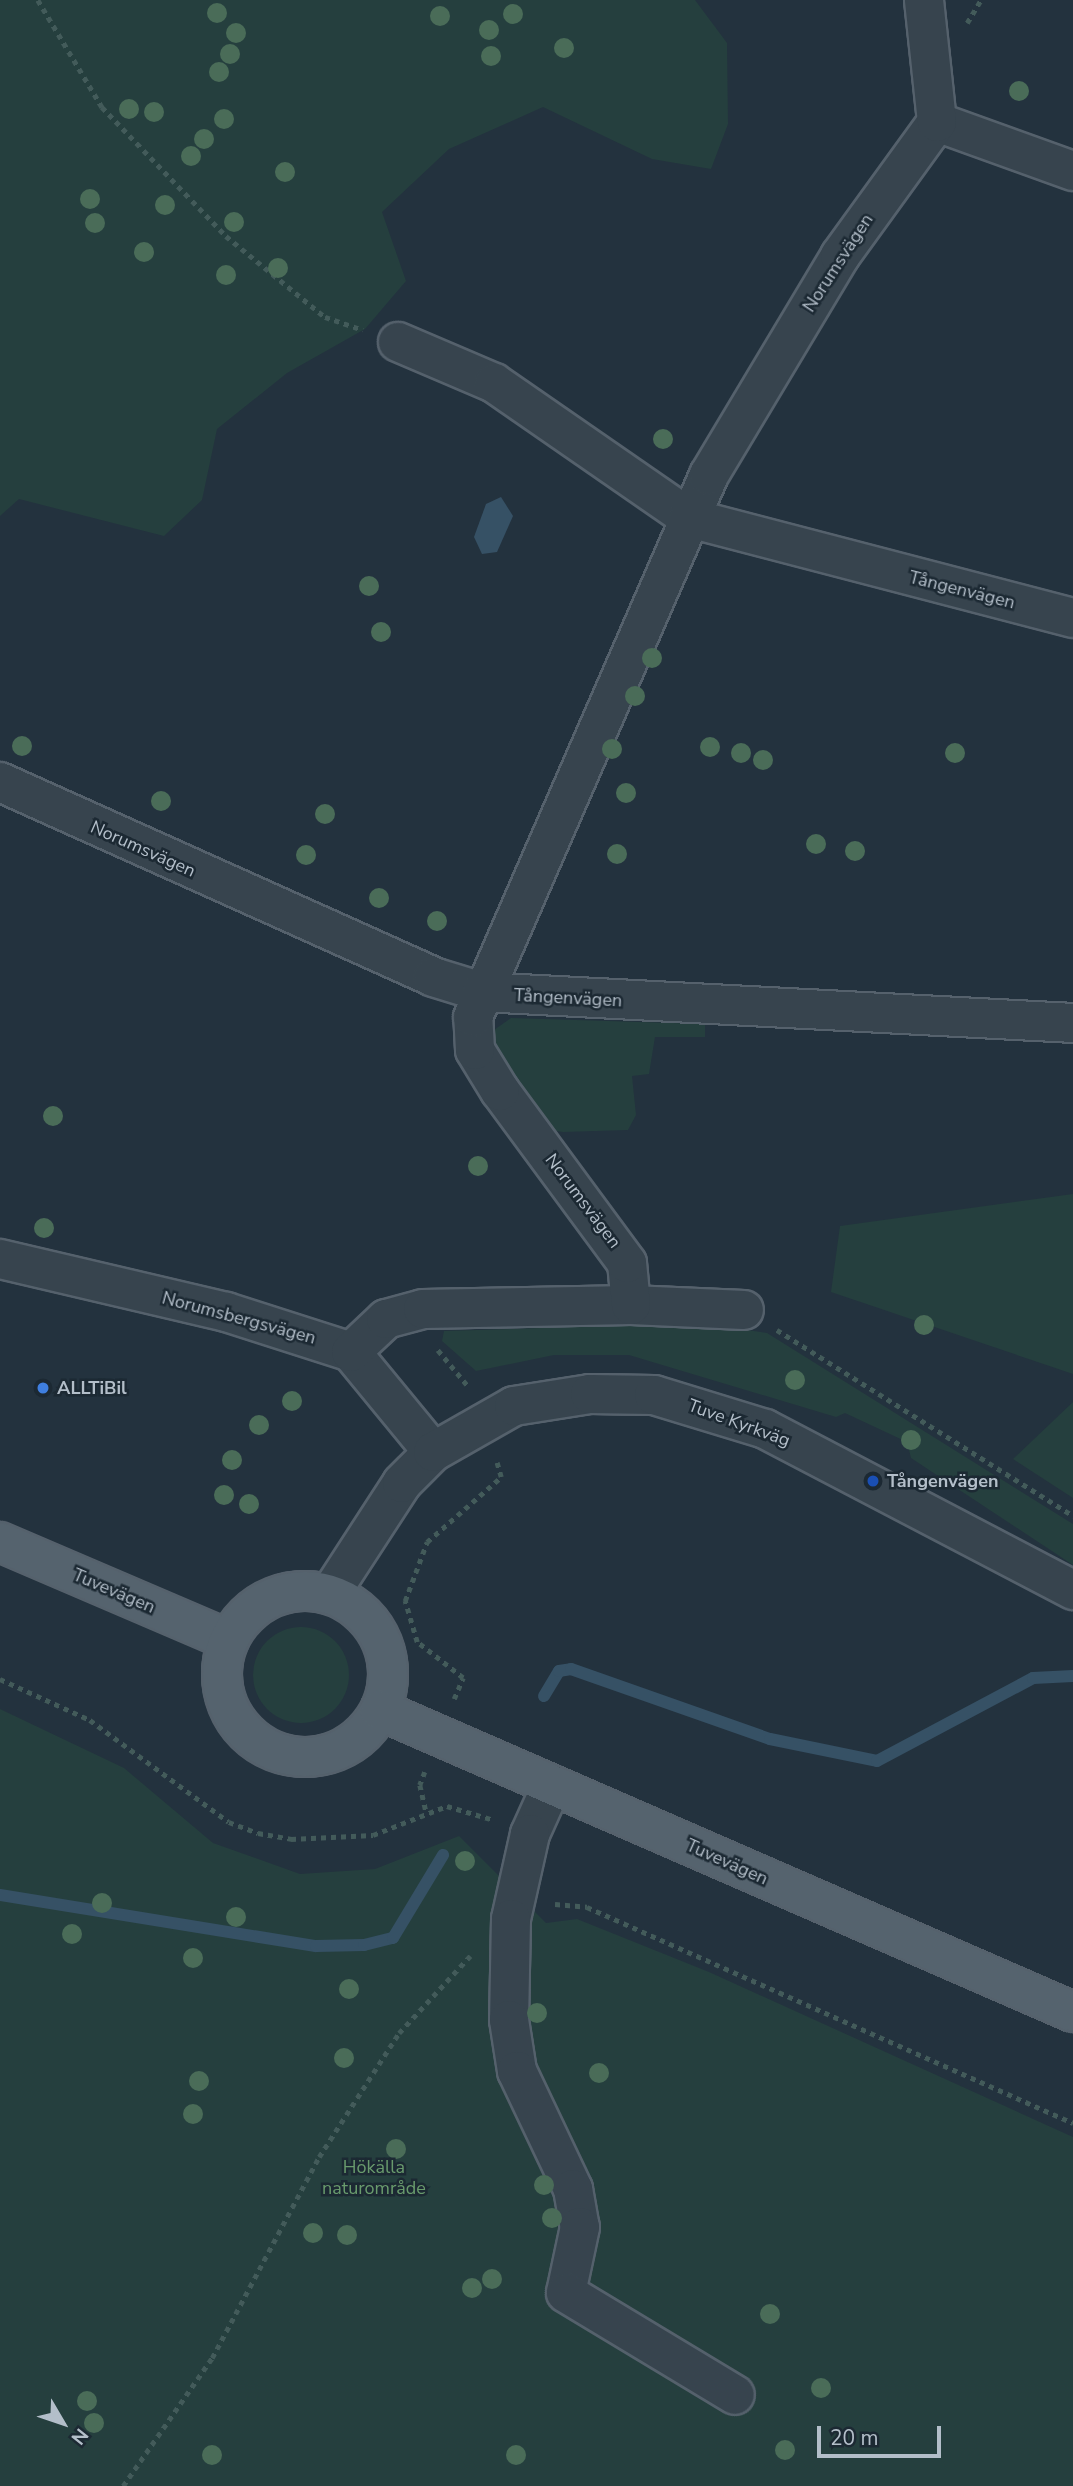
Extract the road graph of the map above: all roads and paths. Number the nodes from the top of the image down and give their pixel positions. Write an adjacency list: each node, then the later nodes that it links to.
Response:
1 (38, 0): 5 (path)
2 (924, 0): 3 (street)
3 (937, 122): 4 (street); 6 (street, Norumsvägen)
4 (1073, 171)
5 (398, 342): 6 (street)
6 (689, 518): 7 (street, Tångenvägen); 9 (street, Norumsvägen)
7 (1073, 618)
8 (0, 782): 9 (street, Norumsvägen)
9 (482, 992): 10 (street, Tångenvägen); 12 (street, Norumsvägen)
10 (1073, 1023)
11 (0, 1259): 15 (street, Norumsbergsvägen)
12 (631, 1305): 13 (street); 14 (street)
13 (423, 1309): 15 (street); 16 (path)
14 (744, 1310): 18 (path)
15 (351, 1352): 17 (street)
16 (484, 1420): 17 (street, Tuve Kyrkväg); 20 (street, Tuve Kyrkväg); 25 (path)
17 (433, 1452): 21 (street, Tuve Kyrkväg)
18 (1073, 1516)
19 (0, 1542): 22 (main road, Tuvevägen)
20 (1073, 1590)
21 (330, 1594): 22 (main road); 24 (main road)
22 (229, 1640): 24 (main road)
23 (0, 1679): 27 (path)
24 (380, 1710): 25 (main road, Tuvevägen)
25 (438, 1736): 26 (main road, Tuvevägen); 27 (path)
26 (552, 1785): 28 (street); 29 (main road, Tuvevägen)
27 (426, 1812): 28 (path)
28 (530, 1833): 30 (street)
29 (1073, 2012)
30 (735, 2395)

